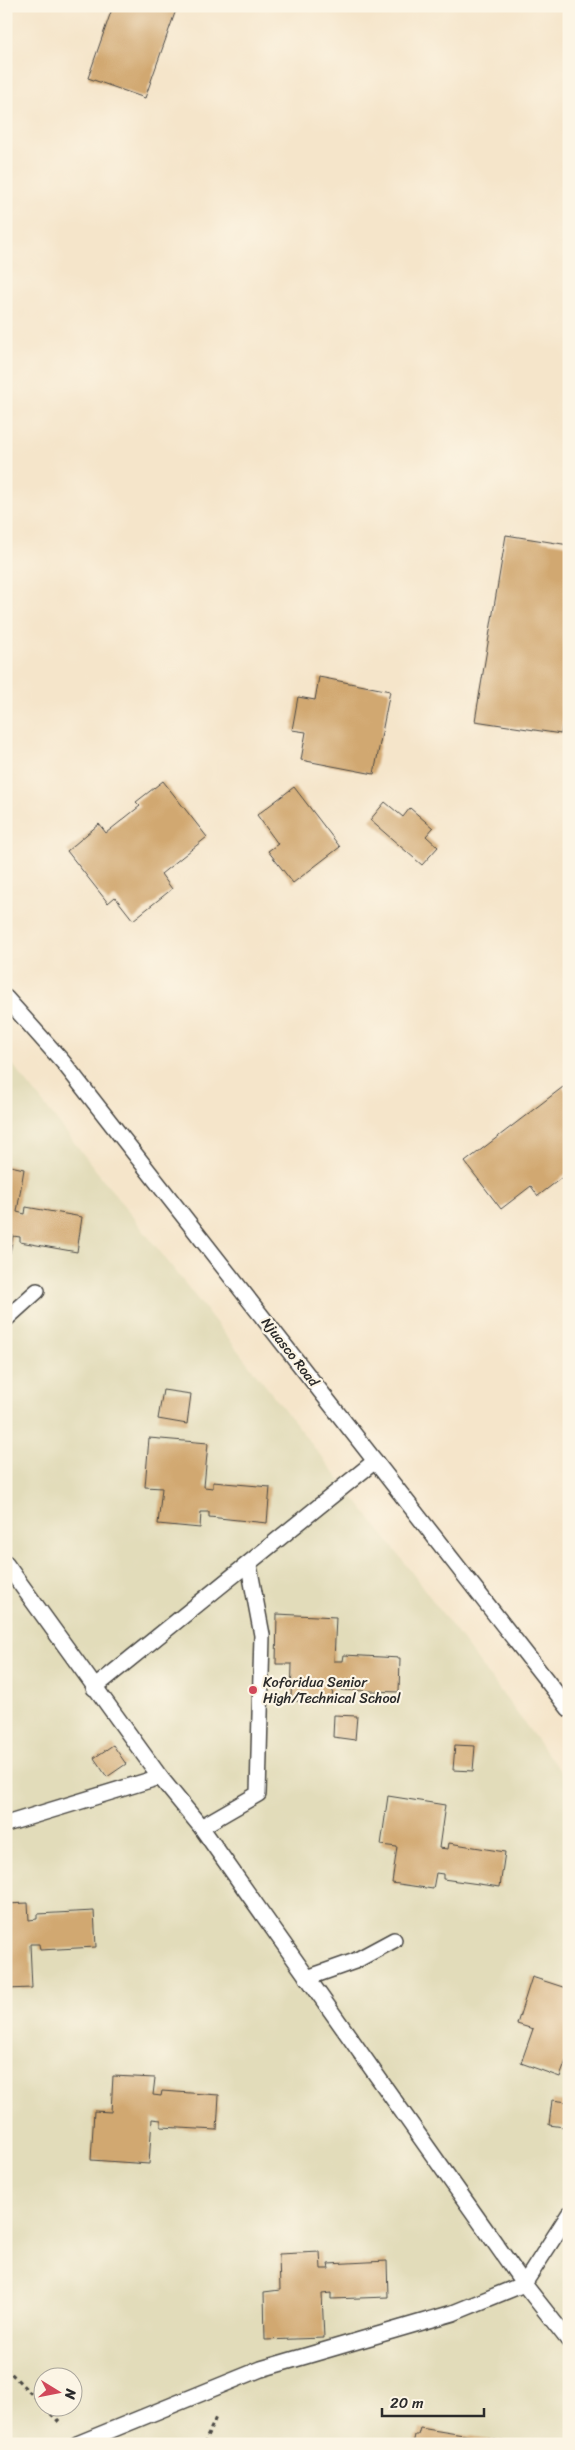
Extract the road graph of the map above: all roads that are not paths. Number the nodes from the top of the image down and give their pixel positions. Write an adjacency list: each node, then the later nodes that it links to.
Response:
1 (6, 998): 4 (lane, Njuasco Road)
2 (37, 1292): 3 (lane)
3 (6, 1319)
4 (375, 1462): 6 (lane); 8 (lane, Njuasco Road)
5 (6, 1564): 7 (lane)
6 (249, 1566): 7 (lane); 11 (lane)
7 (94, 1688): 9 (lane)
8 (569, 1709)
9 (160, 1777): 10 (lane); 11 (lane)
10 (6, 1824)
11 (201, 1827): 13 (lane)
12 (394, 1940): 13 (lane)
13 (307, 1978): 15 (lane)
14 (569, 2214): 15 (lane)
15 (524, 2284): 16 (lane); 17 (lane)
16 (569, 2341)
17 (77, 2444)

